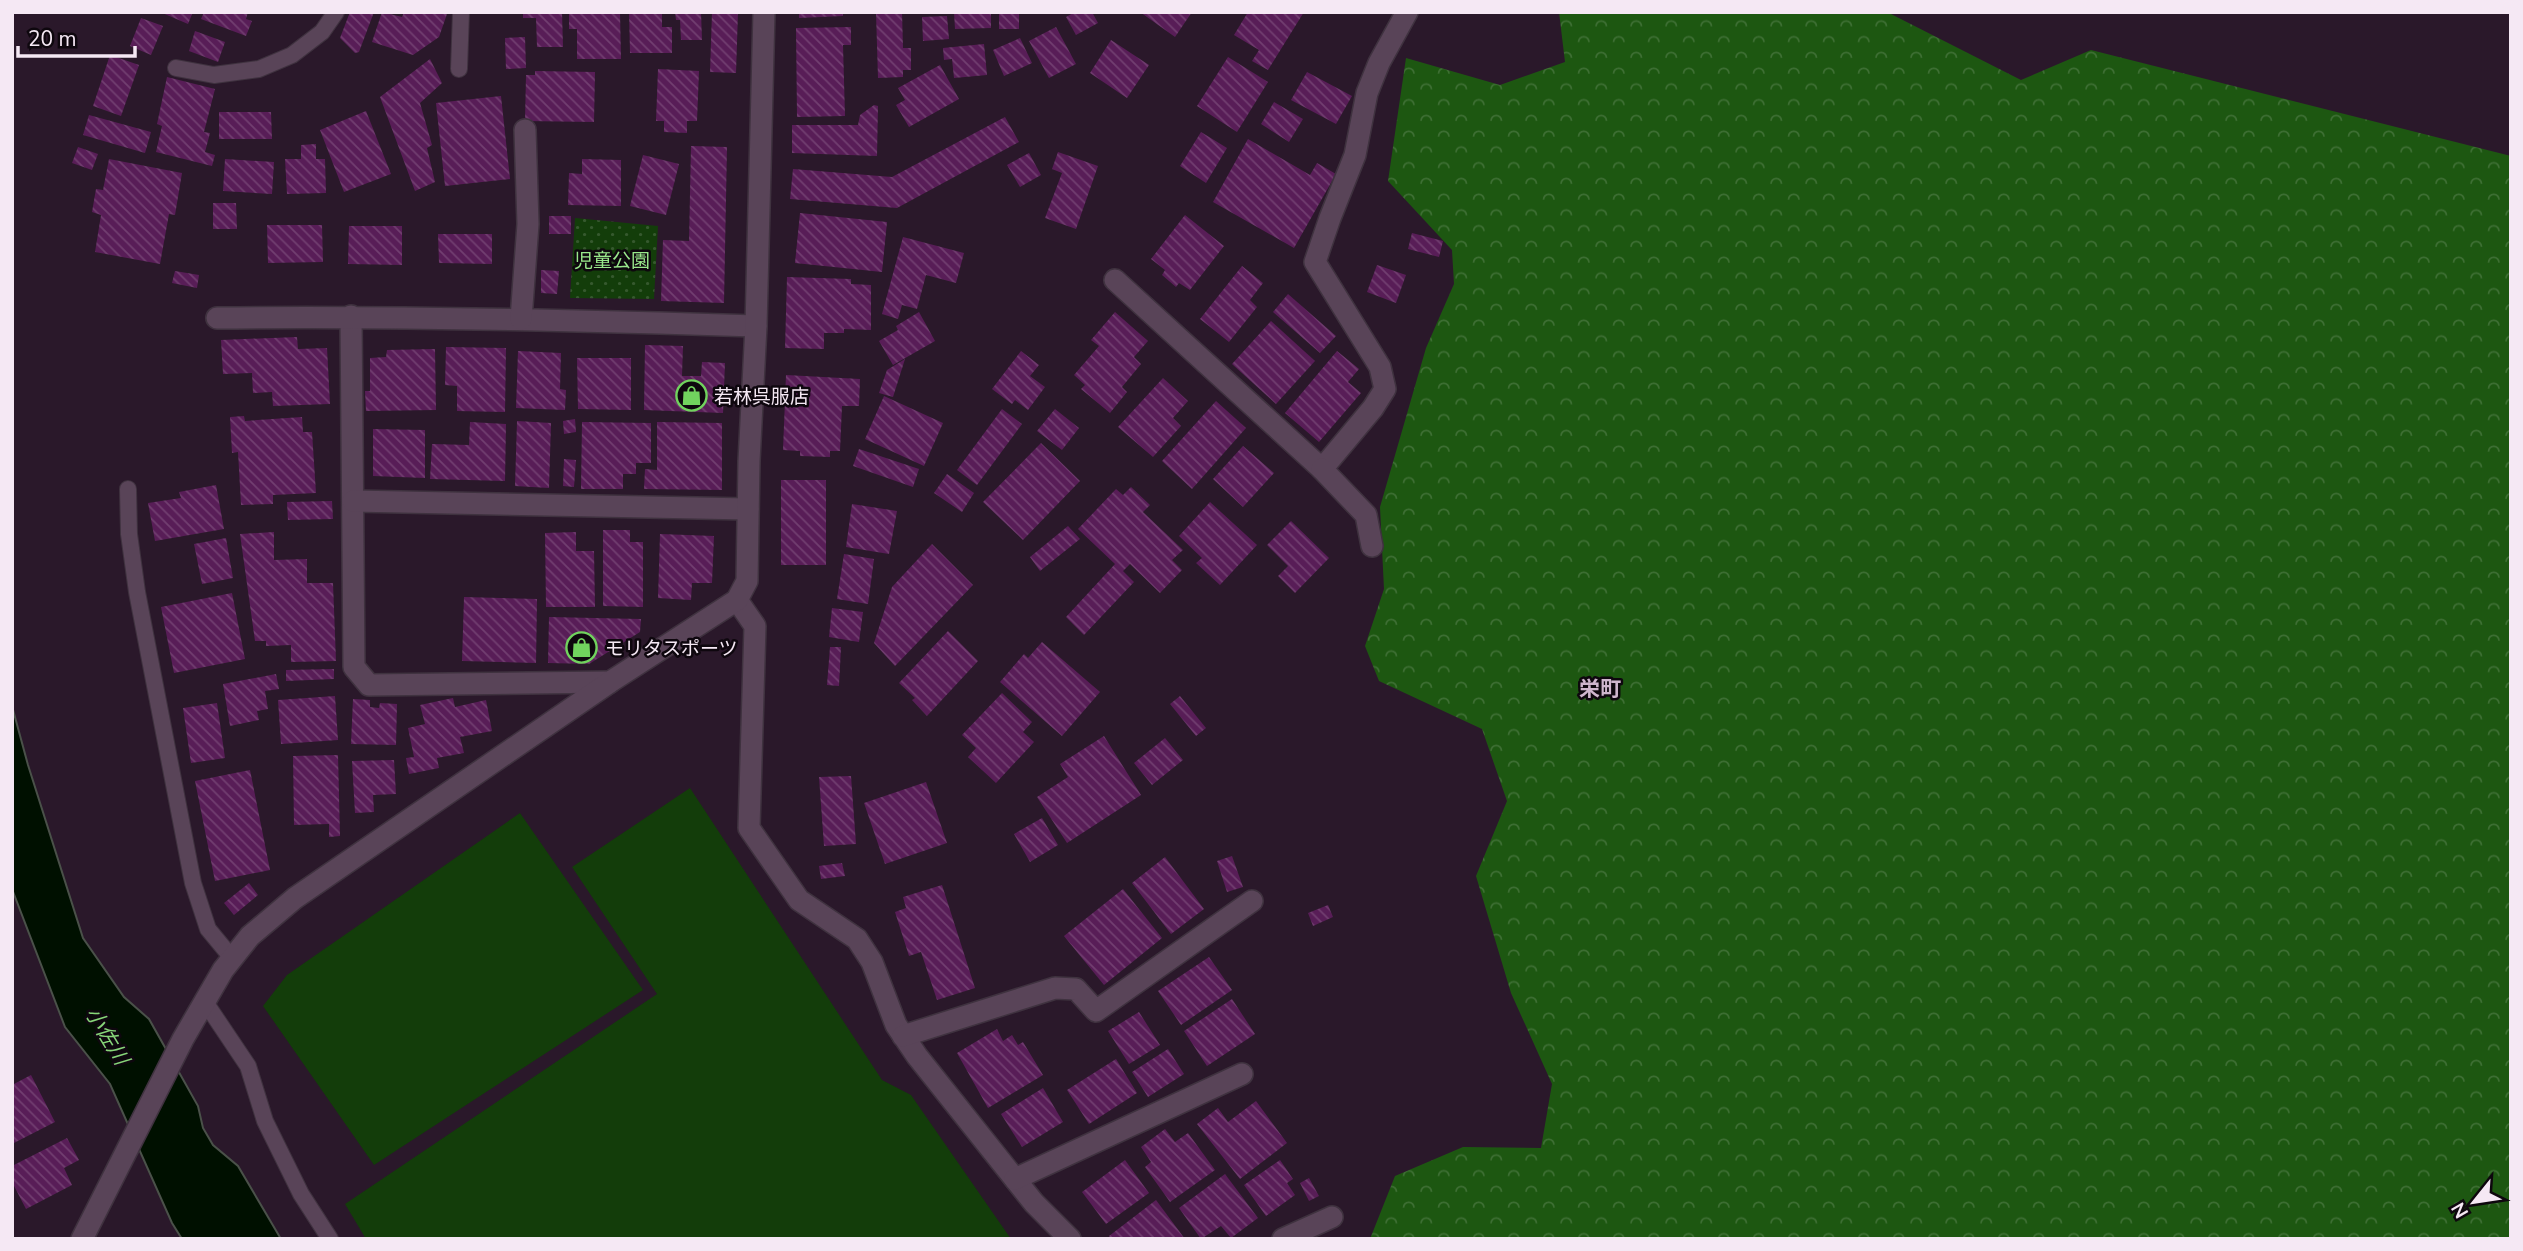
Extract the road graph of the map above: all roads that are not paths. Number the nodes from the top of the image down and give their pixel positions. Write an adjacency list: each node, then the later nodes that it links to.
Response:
1 (336, 12): 5 (lane)
2 (461, 12): 6 (lane)
3 (764, 12): 12 (street)
4 (1407, 12): 13 (street)
5 (176, 68)
6 (459, 69)
7 (524, 130): 11 (street)
8 (1115, 280): 13 (street)
9 (351, 316): 10 (street); 11 (street); 15 (street)
10 (217, 318)
11 (521, 319): 12 (street)
12 (756, 326): 16 (street)
13 (1322, 468): 17 (street)
14 (128, 489): 21 (lane)
15 (353, 501): 16 (street); 19 (street)
16 (748, 509): 18 (street)
17 (1372, 545)
18 (737, 600): 19 (street); 23 (street)
19 (610, 681): 21 (street)
20 (1252, 901): 23 (street)
21 (232, 958): 22 (street)
22 (205, 1002): 27 (street); 28 (lane)
23 (903, 1036): 25 (street)
24 (1241, 1074): 25 (street)
25 (1015, 1179): 29 (street)
26 (1332, 1217): 30 (street)
27 (82, 1239)
28 (330, 1239)
29 (1070, 1239)
30 (1283, 1239)

